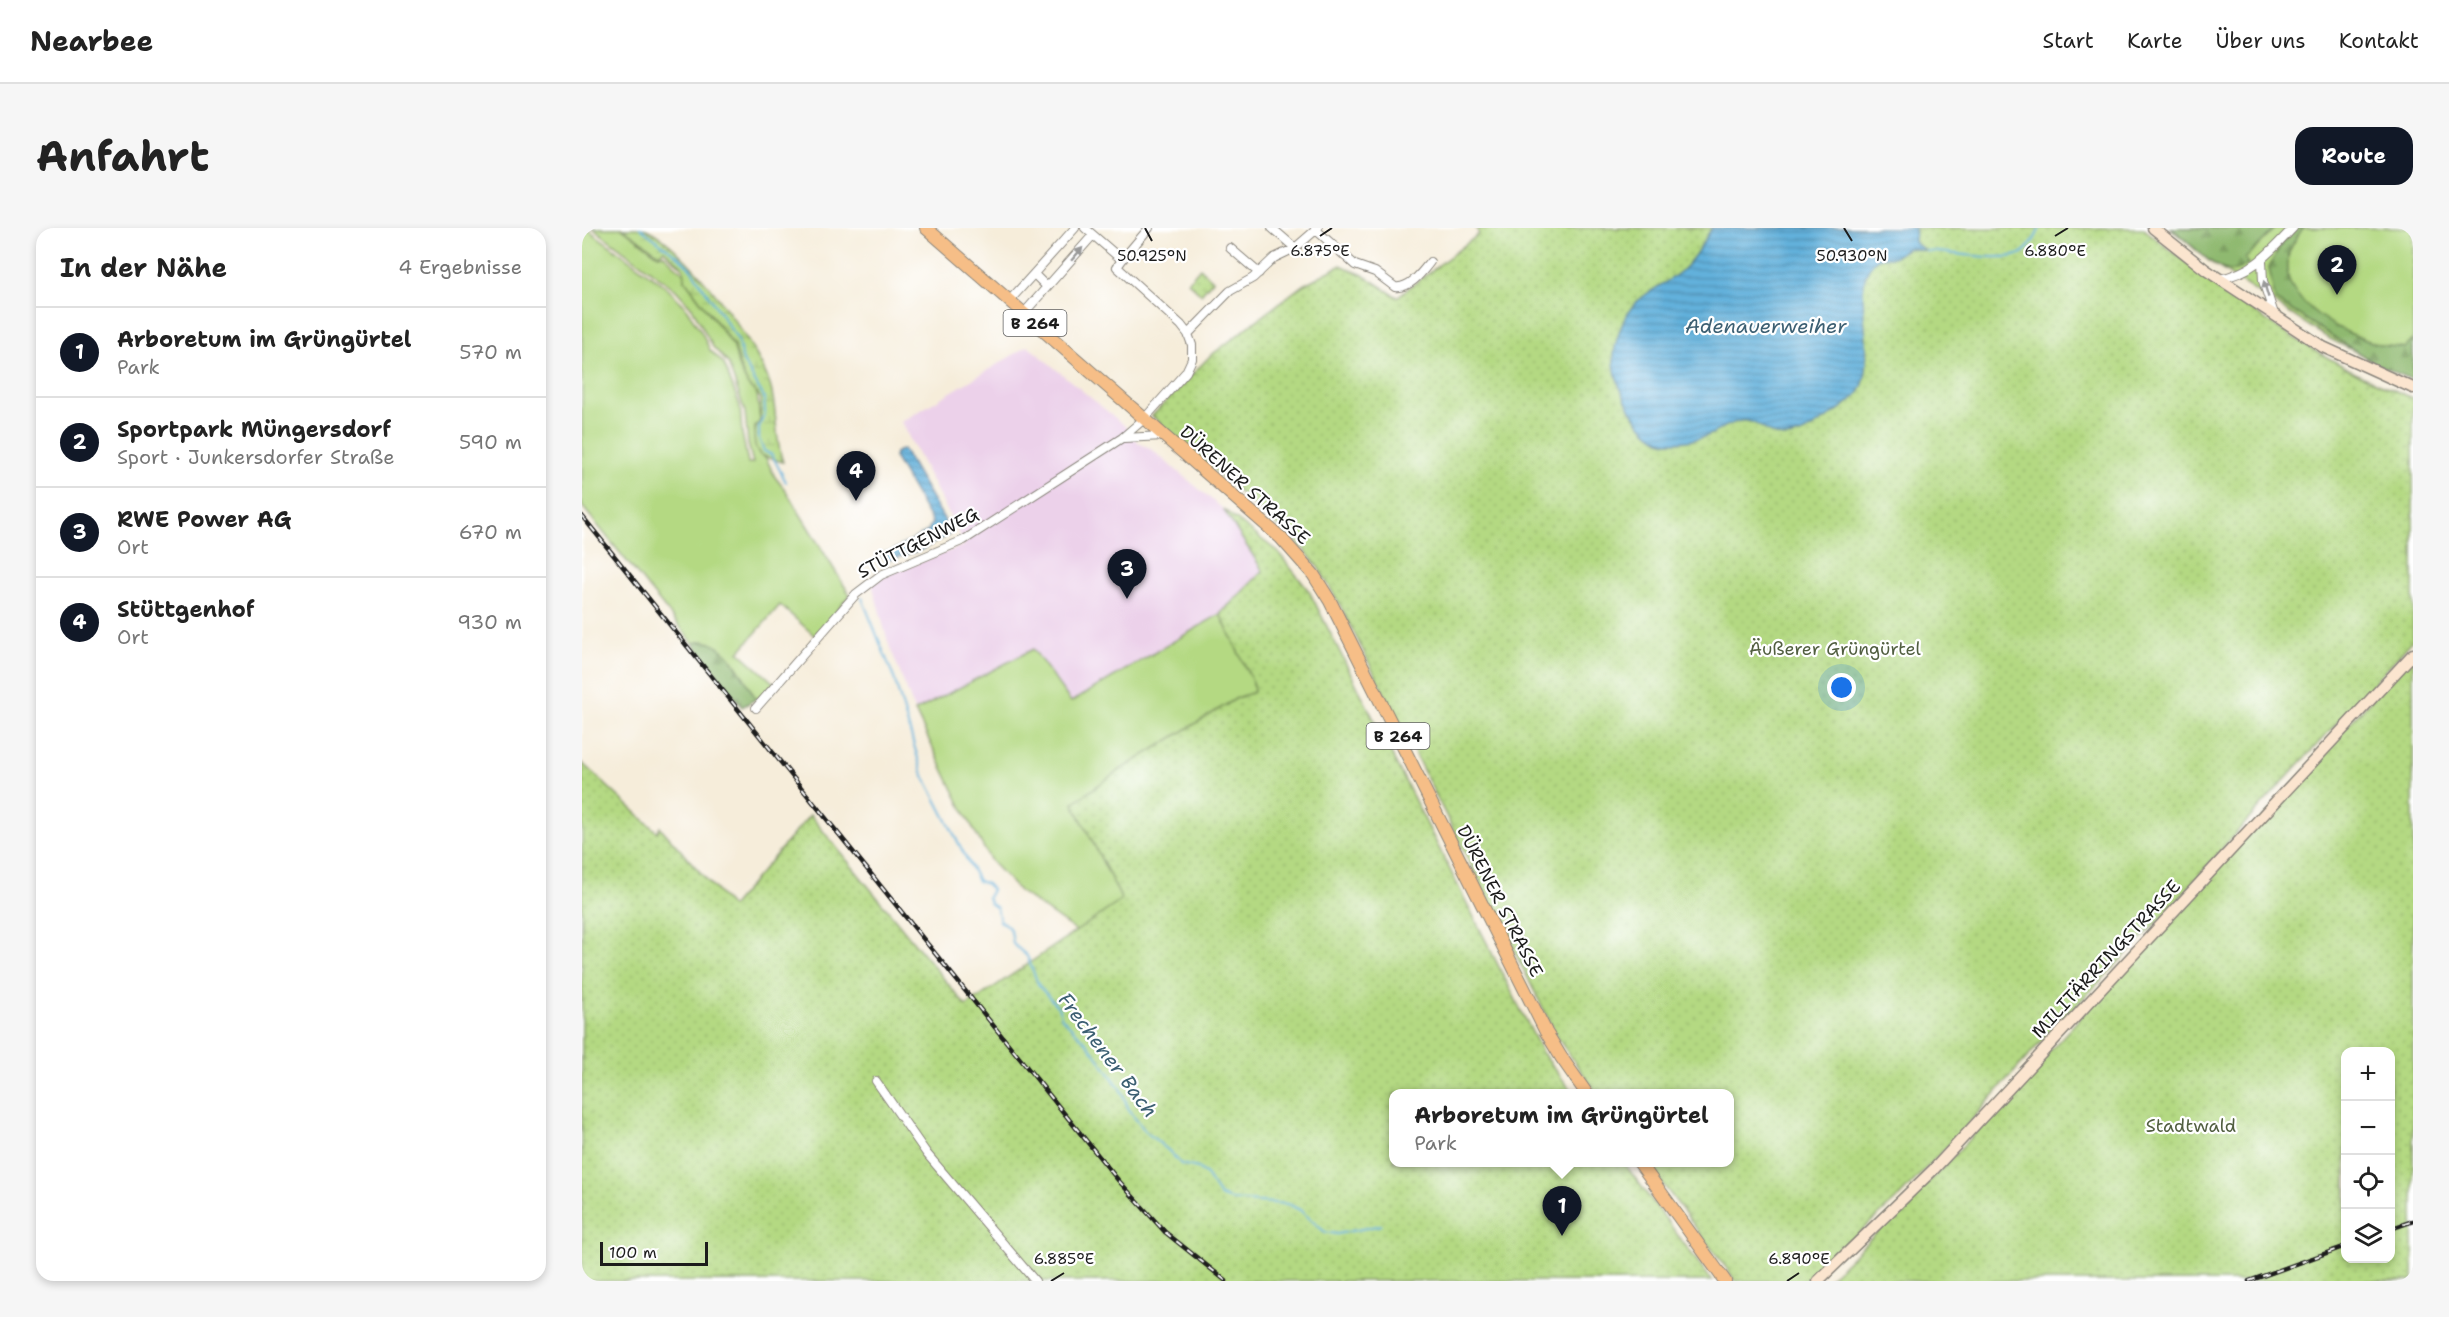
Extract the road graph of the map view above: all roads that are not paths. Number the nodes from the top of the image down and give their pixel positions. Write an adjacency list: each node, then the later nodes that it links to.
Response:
1 (926, 228): 19 (main road, DÜRENER STRASSE / B 264)
2 (1075, 228): 16 (street)
3 (1085, 228): 9 (street)
4 (1149, 228): 12 (street)
5 (1272, 228): 11 (street)
6 (2153, 228): 17 (main road)
7 (2293, 228): 13 (street)
8 (1316, 229): 11 (street); 14 (street)
9 (1093, 235): 12 (street); 18 (street, one-way to 9)
10 (1230, 248): 15 (street)
11 (1296, 248): 15 (street)
12 (1122, 260): 22 (street)
13 (2262, 261): 17 (street); 21 (street, one-way to 13)
14 (1430, 262)
15 (1259, 273): 22 (street)
16 (1034, 274): 18 (street); 19 (street)
17 (2219, 279): 21 (main road)
18 (1047, 287): 20 (street)
19 (1010, 300): 20 (main road, DÜRENER STRASSE / B 264)
20 (1024, 314): 24 (main road, DÜRENER STRASSE / B 264)
21 (2275, 316): 23 (main road)
22 (1188, 334): 24 (street, STÜTTGENWEG)
23 (2413, 388)
24 (1144, 419): 25 (main road, DÜRENER STRASSE / B 264); 26 (street, STÜTTGENWEG)
25 (1164, 436): 26 (street); 30 (main road, DÜRENER STRASSE / B 264)
26 (1122, 438): 28 (street, STÜTTGENWEG)
27 (2413, 654): 34 (main road, MILITÄRRINGSTRASSE)
28 (756, 708)
29 (876, 1081): 32 (street)
30 (1583, 1089)
31 (1643, 1167): 33 (main road)
32 (1035, 1281)
33 (1725, 1281)
34 (1818, 1281)

